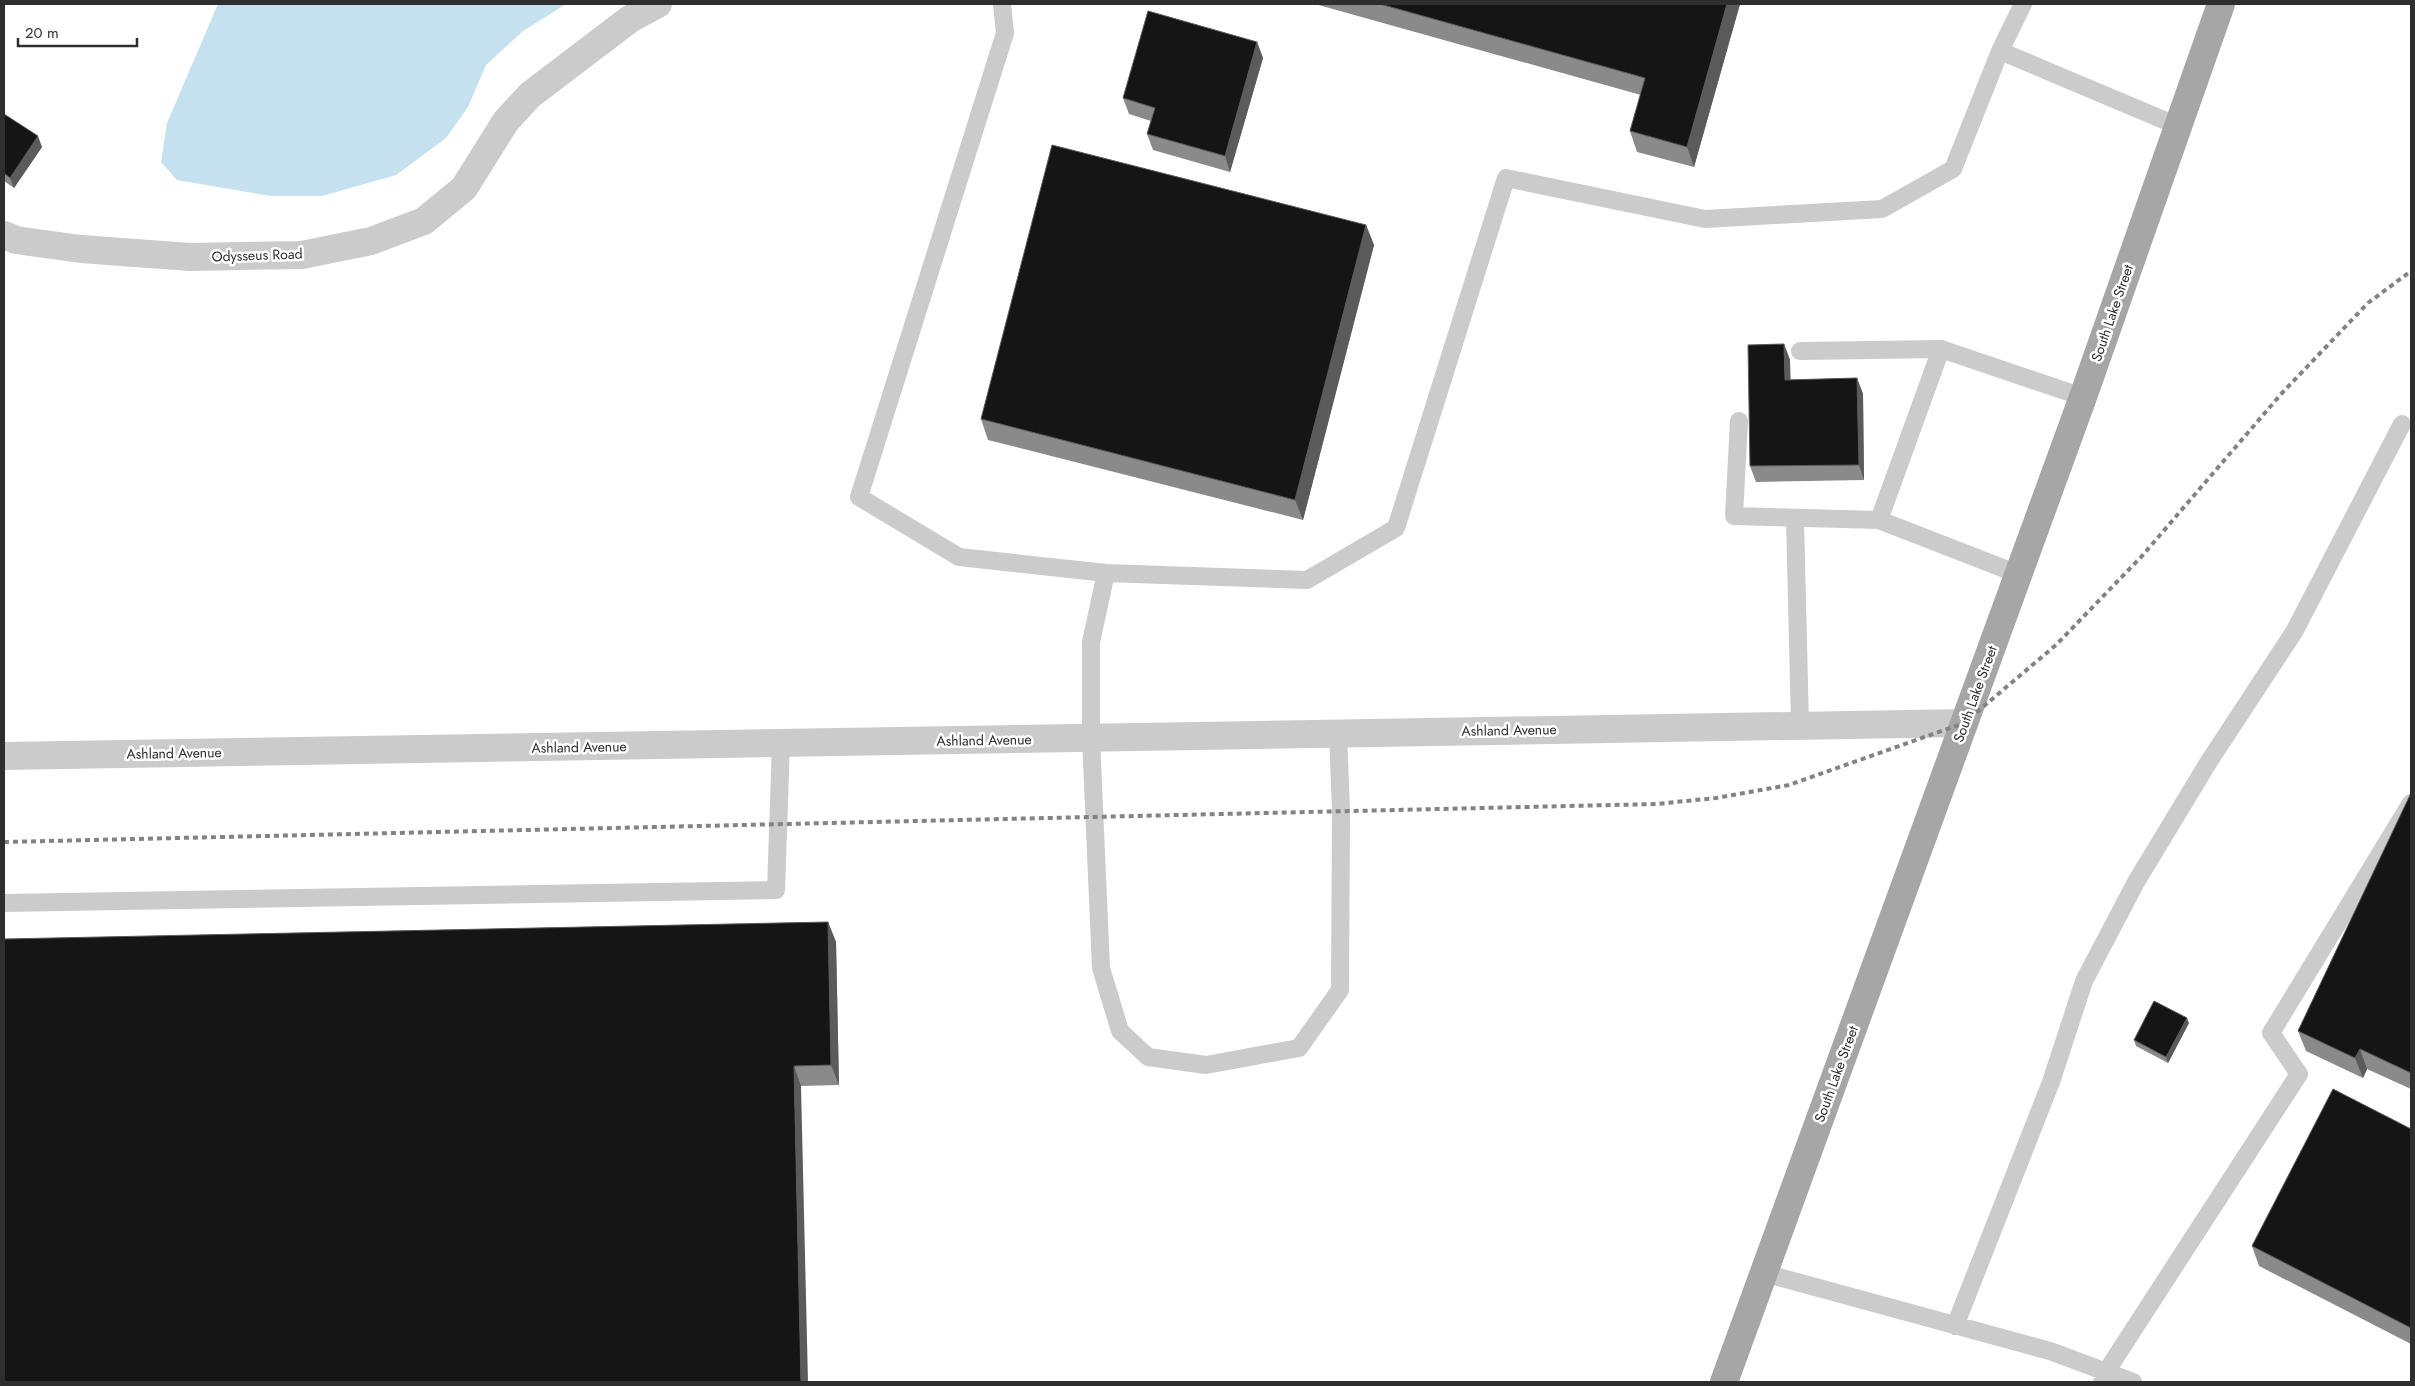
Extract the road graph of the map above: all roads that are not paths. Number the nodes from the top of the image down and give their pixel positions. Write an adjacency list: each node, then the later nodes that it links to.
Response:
1 (658, 4): 7 (street, Odysseus Road)
2 (1002, 4): 15 (lane)
3 (2023, 4): 5 (lane)
4 (2218, 5): 6 (main road, South Lake Street)
5 (2000, 51): 6 (lane); 15 (lane)
6 (2178, 126): 10 (main road, South Lake Street)
7 (4, 236)
8 (1941, 349): 9 (lane); 10 (lane); 14 (lane)
9 (1800, 351)
10 (2083, 397): 16 (main road, South Lake Street)
11 (1739, 421): 13 (lane)
12 (2402, 424): 26 (lane)
13 (1795, 519): 14 (lane); 18 (lane)
14 (1879, 520): 16 (lane)
15 (1106, 573): 20 (lane)
16 (2018, 574): 17 (main road, South Lake Street)
17 (1964, 723): 18 (street, Ashland Avenue); 25 (main road, South Lake Street)
18 (1800, 726): 19 (street, Ashland Avenue)
19 (1338, 733): 20 (street, Ashland Avenue); 20 (lane)
20 (1091, 738): 21 (street, Ashland Avenue)
21 (781, 743): 22 (street, Ashland Avenue); 24 (lane)
22 (4, 756)
23 (2411, 803): 27 (lane)
24 (4, 903)
25 (1764, 1273): 26 (lane); 28 (main road, South Lake Street)
26 (1955, 1326): 27 (lane)
27 (2104, 1377): 29 (lane)
28 (1724, 1382)
29 (2133, 1382)

